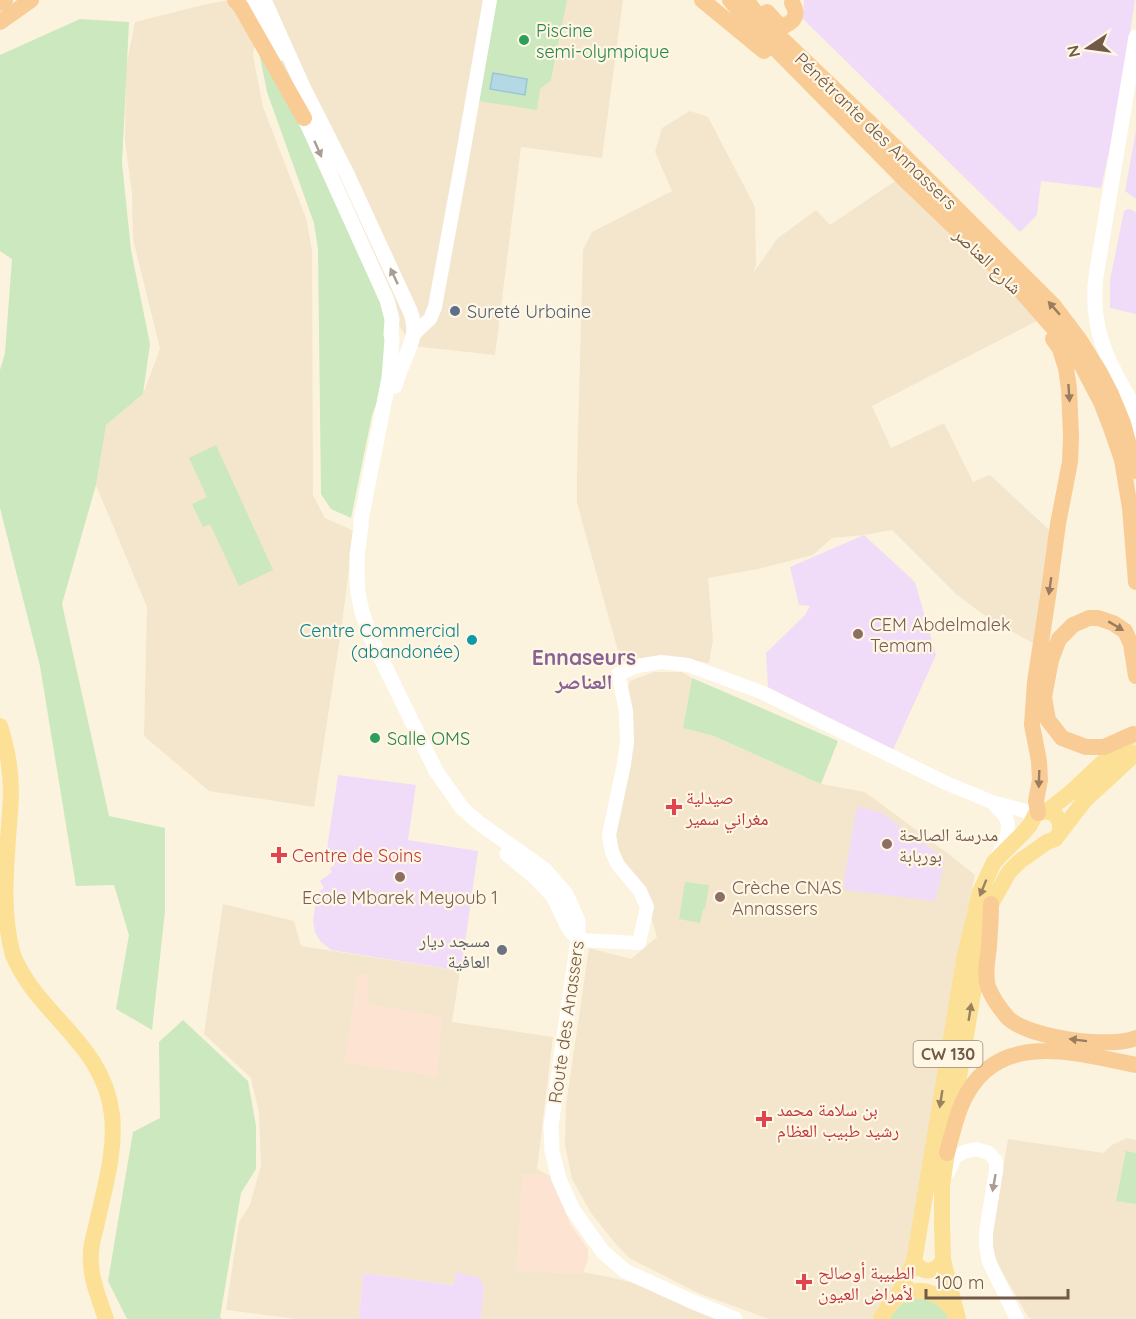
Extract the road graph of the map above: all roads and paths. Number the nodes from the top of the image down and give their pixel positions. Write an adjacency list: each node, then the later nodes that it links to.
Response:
1 (5, 0): 12 (highway)
2 (31, 0): 12 (highway)
3 (235, 0): 15 (highway)
4 (251, 0): 15 (main road)
5 (264, 0): 19 (main road, one-way to 5)
6 (490, 0): 19 (street)
7 (702, 0): 16 (highway)
8 (730, 0): 16 (highway, شارع العناصر)
9 (746, 0): 20 (highway, Pénétrante des Annassers, one-way to 9)
10 (758, 0): 11 (highway)
11 (792, 3)
12 (2, 14)
13 (1136, 37): 22 (main road)
14 (1136, 92): 21 (main road)
15 (304, 118): 18 (main road, one-way to 18)
16 (851, 124): 17 (highway, شارع العناصر)
17 (1030, 303): 26 (highway, شارع العناصر); 32 (highway, one-way to 32)
18 (392, 334): 19 (main road); 25 (main road)
19 (413, 335): 25 (main road)
20 (1087, 352): 23 (main road); 24 (highway, Pénétrante des Annassers)
21 (1136, 397)
22 (1136, 411)
23 (1136, 436)
24 (1136, 471)
25 (362, 526): 36 (main road, Route des Anassers)
26 (1136, 582)
27 (1136, 676): 29 (highway, one-way to 27)
28 (0, 726): 45 (main road)
29 (1135, 733): 32 (main road, CW 130)
30 (1136, 753): 33 (main road, CW 130)
31 (992, 802): 32 (street); 34 (street); 36 (street)
32 (1038, 816): 33 (main road); 33 (main road); 34 (main road, CW 130)
33 (1053, 837): 35 (main road, CW 130)
34 (994, 862): 42 (main road, CW 130, one-way to 42)
35 (992, 904): 37 (highway, one-way to 35); 39 (main road, CW 130, one-way to 35)
36 (578, 940): 46 (main road, Route des Anassers)
37 (1136, 1038)
38 (1136, 1065): 39 (highway)
39 (947, 1153): 40 (main road, CW 130)
40 (942, 1186): 41 (main road, CW 130); 48 (street, one-way to 48)
41 (943, 1260): 42 (main road); 44 (main road, CW 130)
42 (914, 1262): 43 (main road, CW 130)
43 (897, 1297): 44 (main road); 47 (main road)
44 (957, 1318)
45 (106, 1319)
46 (735, 1319)
47 (881, 1319)
48 (1017, 1319)

